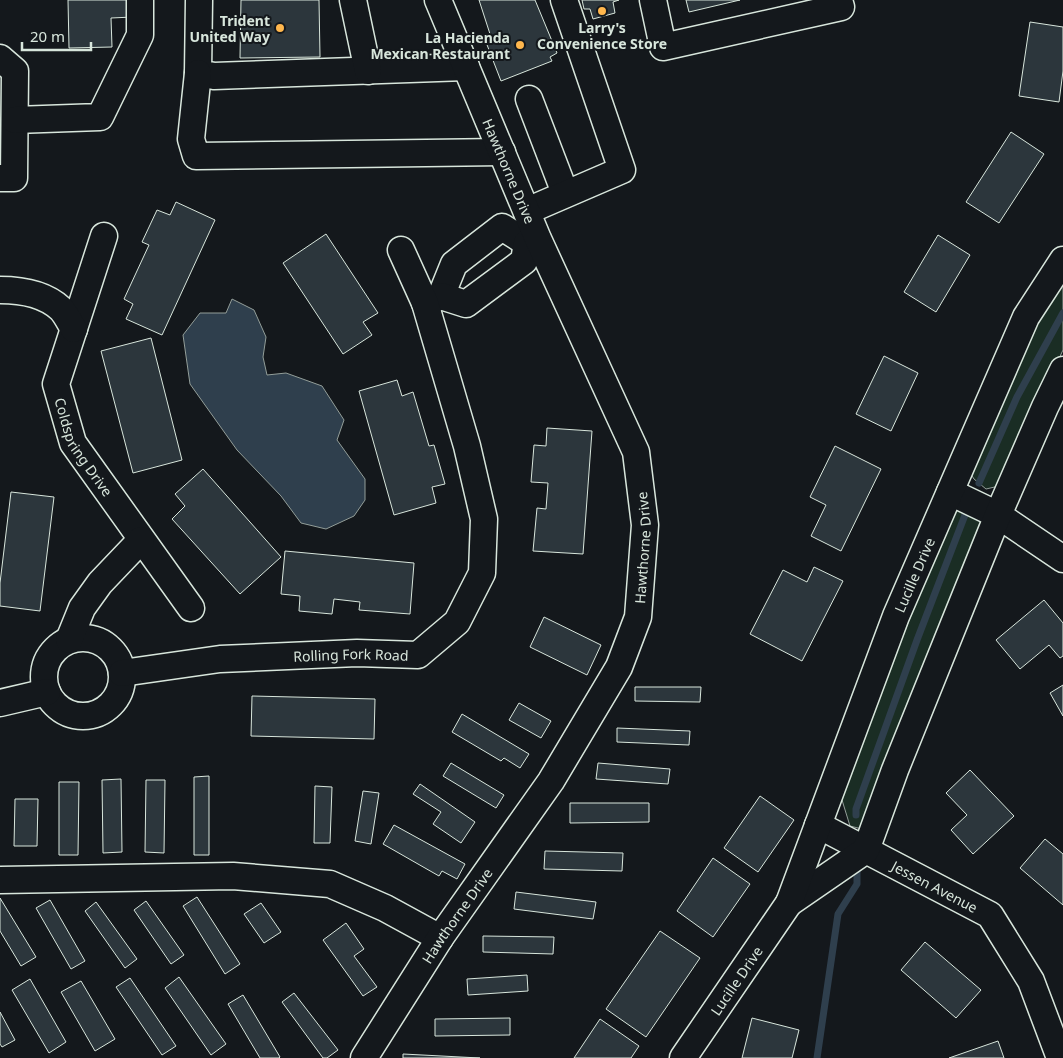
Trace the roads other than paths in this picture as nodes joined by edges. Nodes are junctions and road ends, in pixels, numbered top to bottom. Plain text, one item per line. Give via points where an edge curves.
1 (140, 0) edge
2 (198, 0) edge
3 (354, 0) edge
4 (438, 0) edge
5 (564, 0) edge
6 (653, 0) edge
7 (839, 0) edge
8 (0, 58) edge
9 (466, 67) junction
10 (368, 71) junction
11 (198, 73) junction
12 (529, 98) dead end
13 (15, 120) junction
14 (502, 152) junction
15 (0, 178) edge
16 (565, 193) junction
17 (527, 211) junction
18 (104, 236) dead end
19 (532, 241) junction
20 (401, 250) dead end
21 (1063, 260) edge
22 (0, 290) edge
23 (433, 299) junction
24 (74, 329) junction
25 (1063, 370) edge
26 (950, 492) junction
27 (998, 515) junction
28 (141, 540) junction
29 (1063, 559) edge
30 (191, 608) dead end
31 (69, 640) junction
32 (122, 672) junction
33 (47, 692) junction
34 (0, 703) edge
35 (818, 825) junction
36 (866, 850) junction
37 (0, 880) edge
38 (789, 903) junction
39 (440, 938) junction
40 (364, 1058) edge
41 (683, 1058) edge
42 (1060, 1058) edge

1 - 13 street via 140,35 100,117
2 - 11 street
3 - 10 street
4 - 9 street, Hawthorne Drive
5 - 16 street via 622,170
6 - 7 street via 663,47 841,7
8 - 13 street via 15,71
9 - 10 street
9 - 14 street, Hawthorne Drive
10 - 11 street via 214,76
11 - 14 street via 190,139 196,156
12 - 16 street
13 - 15 street via 14,178
14 - 17 street, Hawthorne Drive
16 - 17 street
17 - 19 street, Hawthorne Drive
18 - 24 street, Coldspring Drive
19 - 23 street via 524,261 466,304
19 - 23 street via 502,227 454,264
19 - 39 street, Hawthorne Drive via 636,452 645,525 638,617 619,667 551,780
20 - 23 street, Rolling Fork Road
21 - 26 street, Lucille Drive via 1026,317
22 - 24 street via 18,290 44,299 61,309
23 - 32 street, Rolling Fork Road via 484,519 482,572 458,622 418,654 357,653 220,659
24 - 28 street, Coldspring Drive via 56,384 73,443
25 - 27 street
26 - 27 street
26 - 35 street, Lucille Drive via 896,616
27 - 29 street
27 - 36 street
28 - 30 street, Coldspring Drive
28 - 31 street via 100,583 82,608
31 - 32 street via 93,638 104,643 120,662
31 - 33 street via 50,656 45,667
32 - 33 street via 121,689 114,701 92,715 78,716 65,712 54,704
33 - 34 street
35 - 36 street, Jessen Avenue
35 - 38 street, Lucille Drive
36 - 38 street, Lucille Drive
36 - 42 street, Jessen Avenue via 990,915 1031,981
37 - 39 street via 233,876 330,884 385,908
38 - 41 street, Lucille Drive
39 - 40 street, Hawthorne Drive

